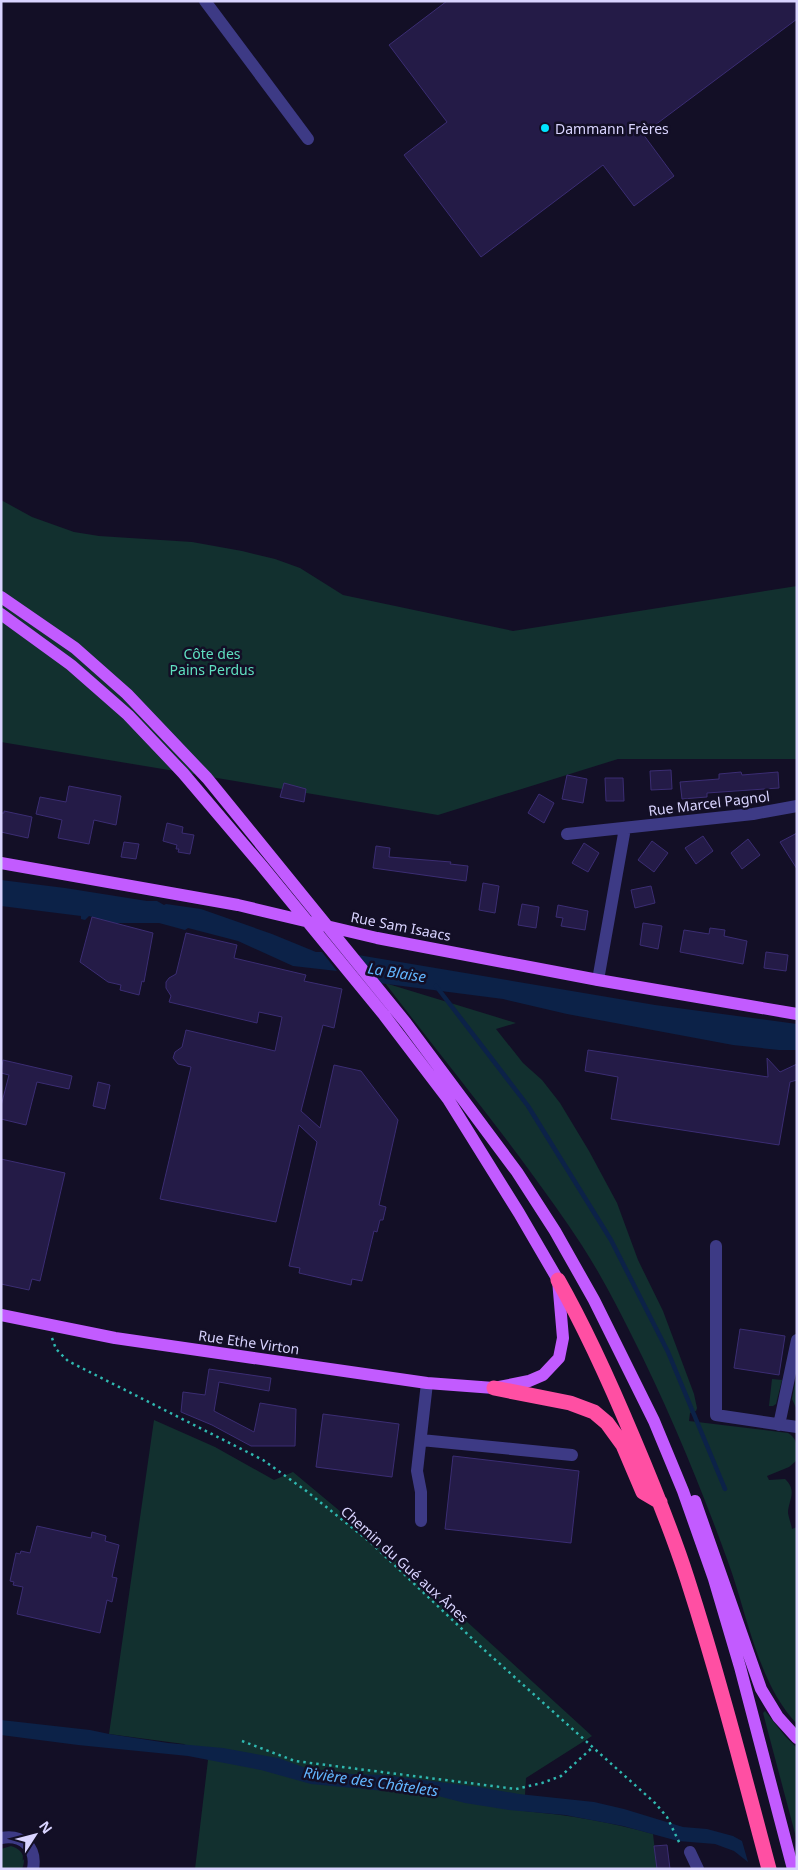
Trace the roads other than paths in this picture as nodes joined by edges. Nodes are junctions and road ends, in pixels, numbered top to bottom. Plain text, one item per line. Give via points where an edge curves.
1 (205, 1) edge
2 (308, 139) dead end
3 (1, 597) edge
4 (1, 614) edge
5 (797, 806) edge
6 (625, 828) junction
7 (567, 834) dead end
8 (1, 863) edge
9 (598, 980) junction
10 (797, 1014) edge
11 (716, 1246) dead end
12 (558, 1280) junction
13 (1, 1315) edge
14 (797, 1340) edge
15 (427, 1383) junction
16 (494, 1388) junction
17 (779, 1425) junction
18 (797, 1427) edge
19 (421, 1440) junction
20 (572, 1456) dead end
21 (683, 1491) junction
22 (660, 1502) junction
23 (421, 1521) dead end
24 (797, 1738) edge
25 (1, 1838) edge
26 (690, 1852) road end
27 (33, 1869) edge
28 (698, 1869) edge
29 (769, 1869) edge
30 (793, 1869) edge

1 - 2 street
3 - 21 main road via 75,648 127,694 207,778 406,1023 517,1172 555,1231 594,1300 654,1421
4 - 12 main road via 71,665 128,715 183,773 262,866 448,1100
5 - 6 street, Rue Marcel Pagnol
6 - 7 street, Rue Marcel Pagnol
6 - 9 street
8 - 9 main road, Rue Sam Isaacs via 238,905 377,938
9 - 10 main road, Rue Sam Isaacs
11 - 17 street via 716,1415
12 - 16 main road, Rue Ethe Virton via 563,1338 558,1358 536,1379
12 - 22 highway via 579,1316 618,1400
13 - 15 main road, Rue Ethe Virton via 115,1338
14 - 17 street
15 - 16 main road, Rue Ethe Virton
15 - 19 street
16 - 22 highway via 570,1403 594,1412 607,1423 623,1445 643,1492
17 - 18 street
19 - 20 street
19 - 23 street via 417,1471
21 - 24 main road via 696,1501 761,1689 778,1718
21 - 30 main road via 740,1667
22 - 29 highway via 687,1577
25 - 27 street via 17,1837 24,1841 33,1854
26 - 28 street

